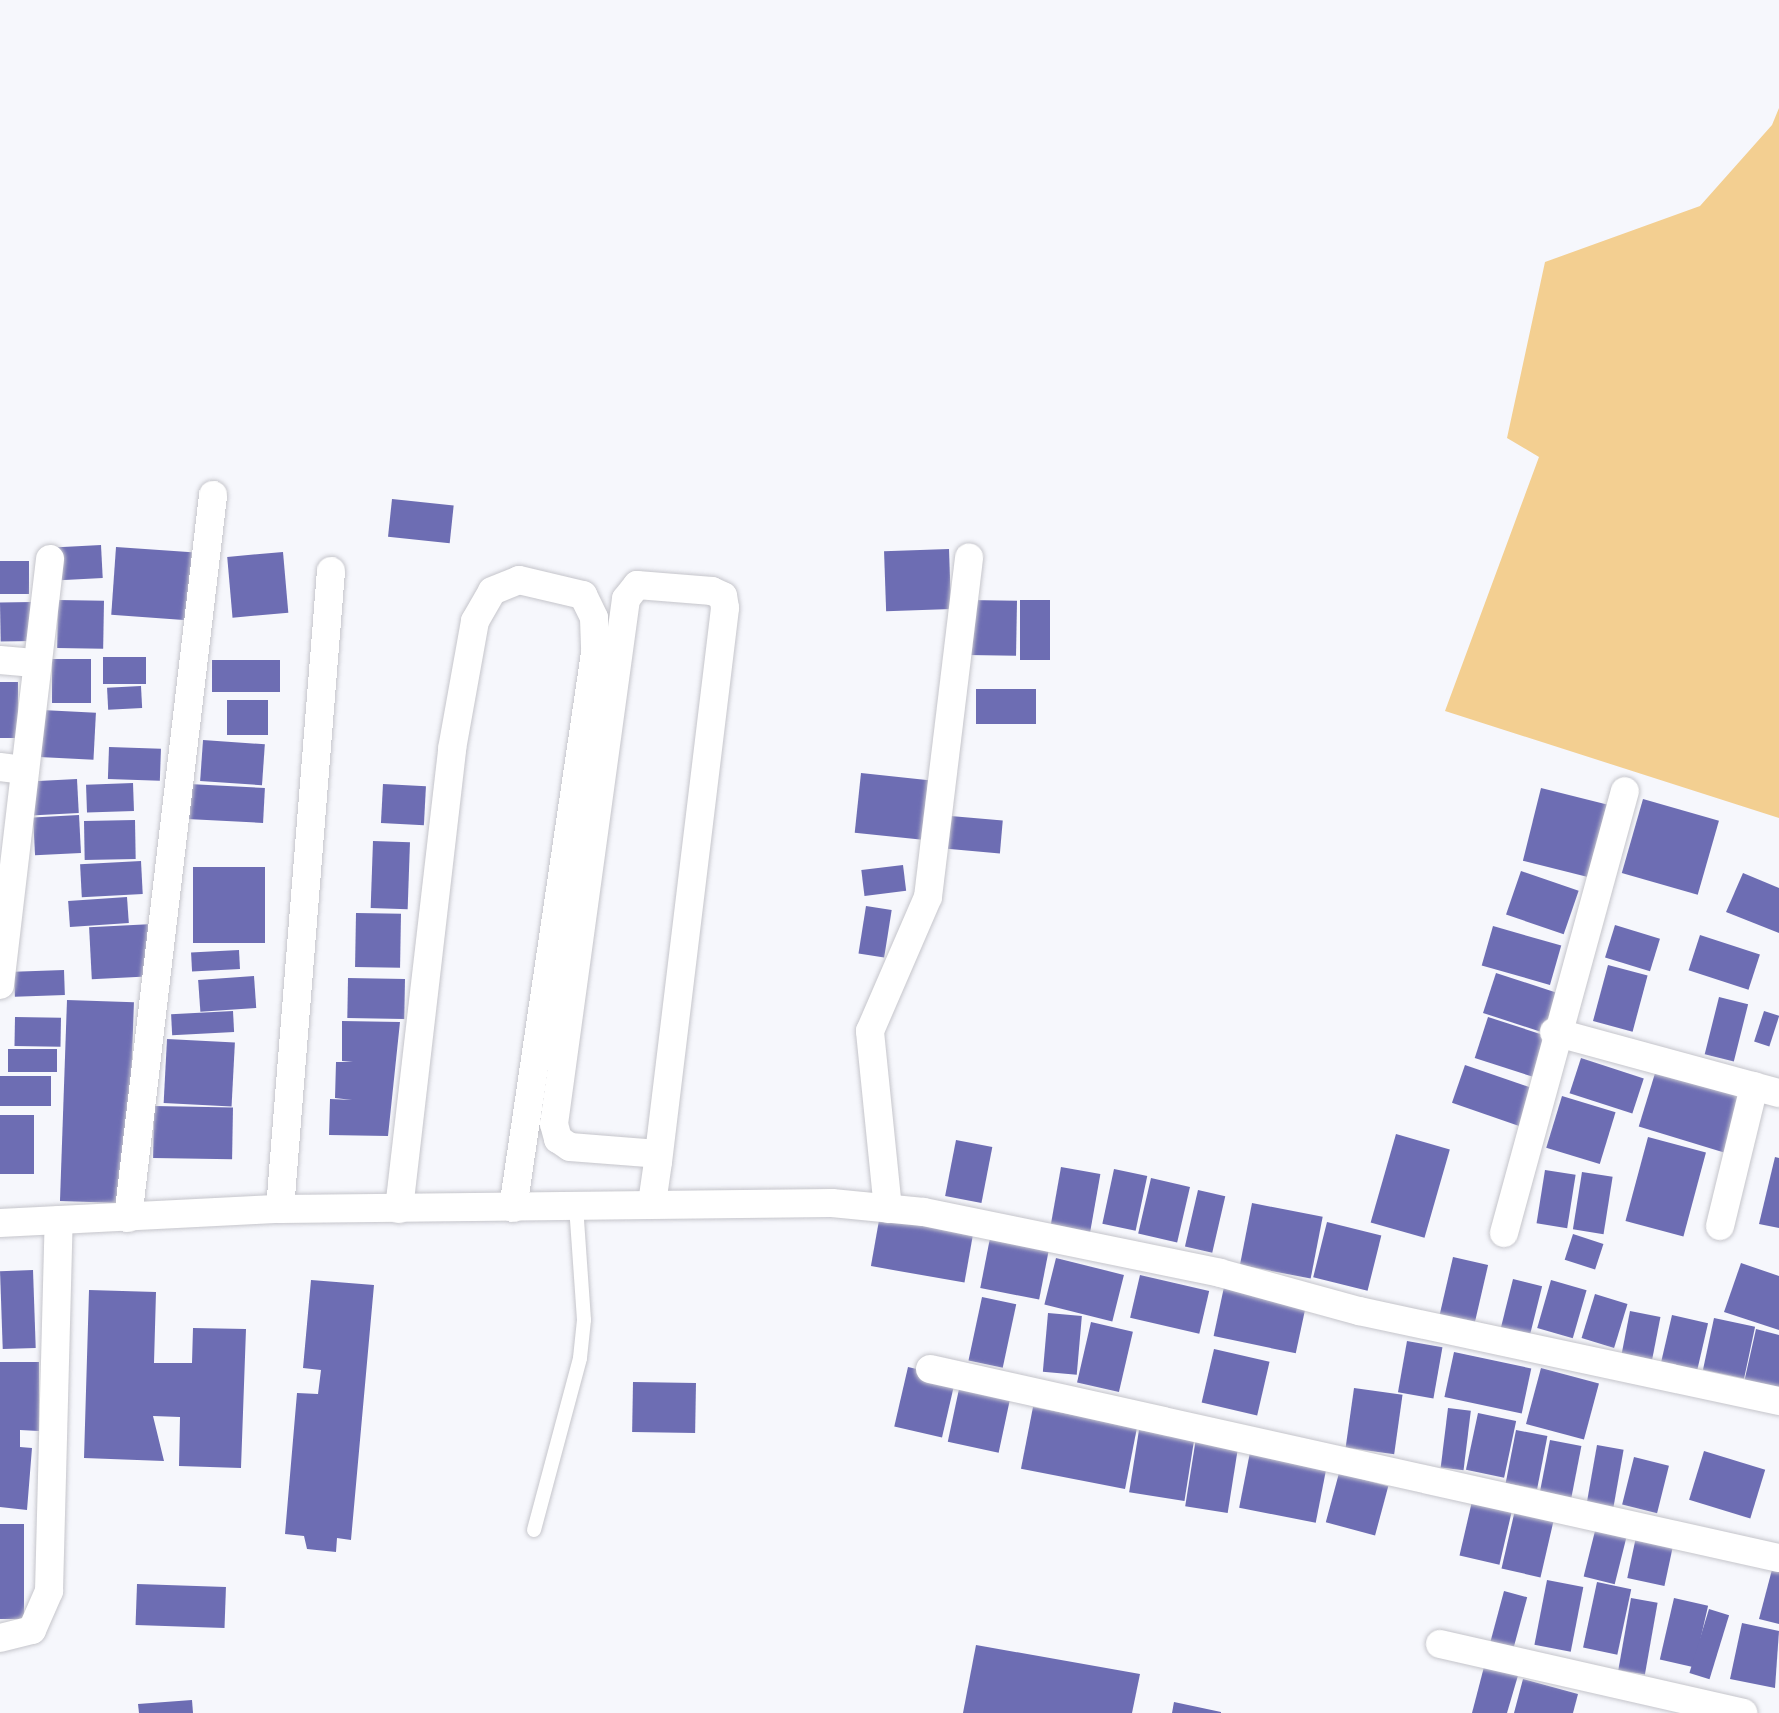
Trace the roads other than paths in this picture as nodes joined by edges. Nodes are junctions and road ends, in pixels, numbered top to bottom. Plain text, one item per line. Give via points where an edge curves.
1 (213, 495) dead end
2 (968, 557) dead end
3 (50, 559) dead end
4 (331, 571) dead end
5 (0, 660) edge
6 (37, 663) junction
7 (13, 769) edge
8 (1625, 791) dead end
9 (0, 985) edge
10 (1555, 1032) junction
11 (1766, 1090) edge
12 (658, 1154) junction
13 (652, 1203) junction
14 (576, 1206) junction
15 (513, 1208) junction
16 (280, 1209) junction
17 (399, 1209) junction
18 (888, 1209) junction
19 (128, 1218) junction
20 (59, 1220) junction
21 (0, 1223) edge
22 (1720, 1226) dead end
23 (1504, 1233) dead end
24 (930, 1368) dead end
25 (1779, 1401) edge
26 (534, 1530) dead end
27 (1779, 1558) edge
28 (0, 1638) edge
29 (1440, 1644) dead end
30 (1633, 1700) edge
31 (1743, 1713) edge

1 - 19 street
2 - 18 street via 928,897 870,1031
3 - 6 street
4 - 16 street
5 - 6 street
6 - 7 street
7 - 9 street
8 - 10 street
10 - 11 street
10 - 23 street
11 - 22 street
12 - 12 street via 725,608 723,596 712,591 637,585 626,599 554,1124 558,1139 570,1147
12 - 13 street
13 - 14 street
13 - 18 street
14 - 15 street
14 - 26 lane via 584,1320 580,1358 563,1439
15 - 17 street
15 - 17 street via 595,653 594,618 583,595 519,580 492,591 475,621 452,749
16 - 17 street
16 - 19 street
18 - 25 street via 1220,1273 1359,1311
19 - 20 street
20 - 21 street
20 - 28 street via 49,1591 32,1630
24 - 27 street
29 - 30 street
30 - 31 street

